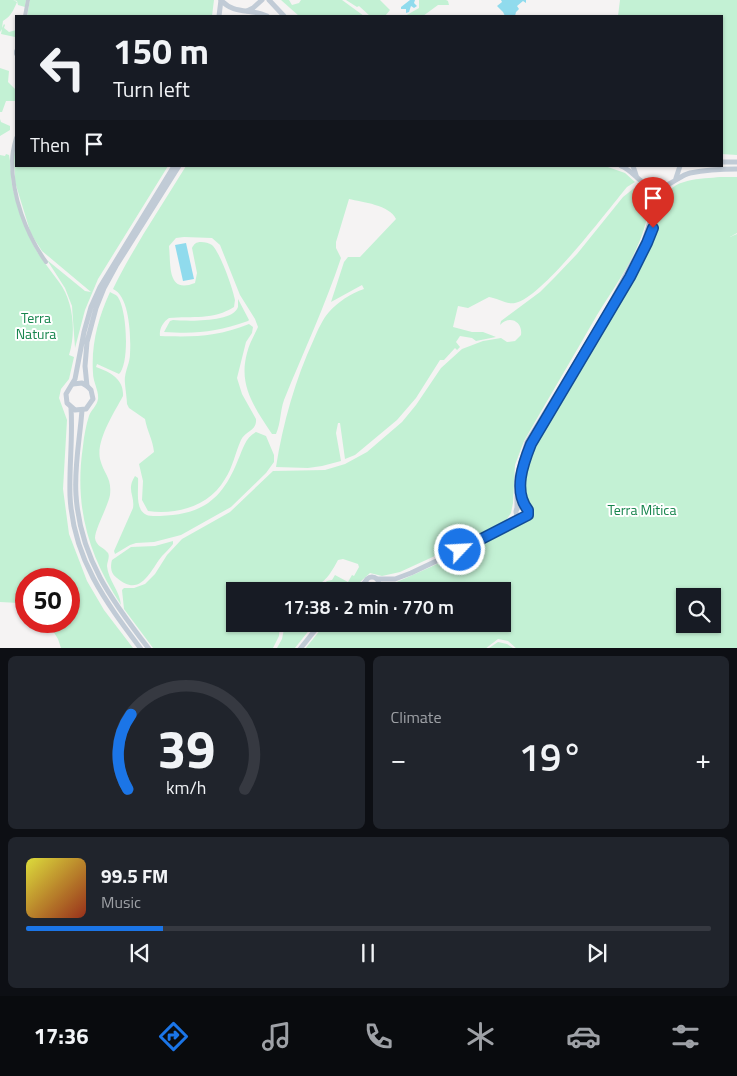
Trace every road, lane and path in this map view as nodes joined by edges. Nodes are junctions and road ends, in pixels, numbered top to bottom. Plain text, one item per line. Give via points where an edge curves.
1 (28, 0) edge
2 (221, 0) edge
3 (262, 0) edge
4 (269, 0) edge
5 (240, 11) junction
6 (247, 11) junction
7 (25, 15) edge
8 (219, 15) edge
9 (235, 15) edge
10 (263, 15) edge
11 (283, 15) edge
12 (15, 144) edge
13 (723, 162) edge
14 (737, 162) edge
15 (173, 167) edge
16 (178, 167) edge
17 (624, 167) edge
18 (633, 167) edge
19 (680, 167) edge
20 (737, 169) edge
21 (638, 178) junction
22 (672, 182) junction
23 (647, 185) junction
24 (666, 186) junction
25 (46, 262) dead end
26 (73, 384) junction
27 (87, 386) junction
28 (71, 408) junction
29 (82, 410) junction
30 (525, 507) junction
31 (516, 511) junction
32 (521, 519) junction
33 (506, 526) junction
34 (377, 579) junction
35 (395, 579) junction
36 (366, 581) edge
37 (378, 582) edge
38 (389, 582) edge
39 (313, 632) edge
40 (141, 648) edge
41 (149, 648) edge
42 (300, 648) edge

1 - 7 street
2 - 5 main road
2 - 8 main road
3 - 6 main road
4 - 11 main road
5 - 6 main road
5 - 9 main road
6 - 10 main road
12 - 25 street via 12,160 16,194 31,237
13 - 14 main road
15 - 26 main road via 100,287 84,332
16 - 27 main road via 100,297 87,342
17 - 21 main road
18 - 21 main road
19 - 22 main road
20 - 22 main road via 692,173
21 - 23 main road
22 - 24 main road
23 - 24 main road
23 - 31 main road via 652,197 652,215 644,241 602,319 527,442 517,476
24 - 30 main road via 653,228 630,277 531,444 521,474 521,498
26 - 27 main road
26 - 28 main road via 66,394
27 - 29 main road via 92,399
28 - 29 main road
28 - 40 main road via 70,497 78,541 103,597
29 - 41 main road via 76,496 85,540 108,593
30 - 31 main road via 520,506
30 - 32 main road via 528,513
31 - 32 main road
31 - 33 main road
32 - 33 main road
33 - 35 main road
34 - 35 main road
34 - 36 main road via 372,577
34 - 37 main road
35 - 38 main road
39 - 42 main road

